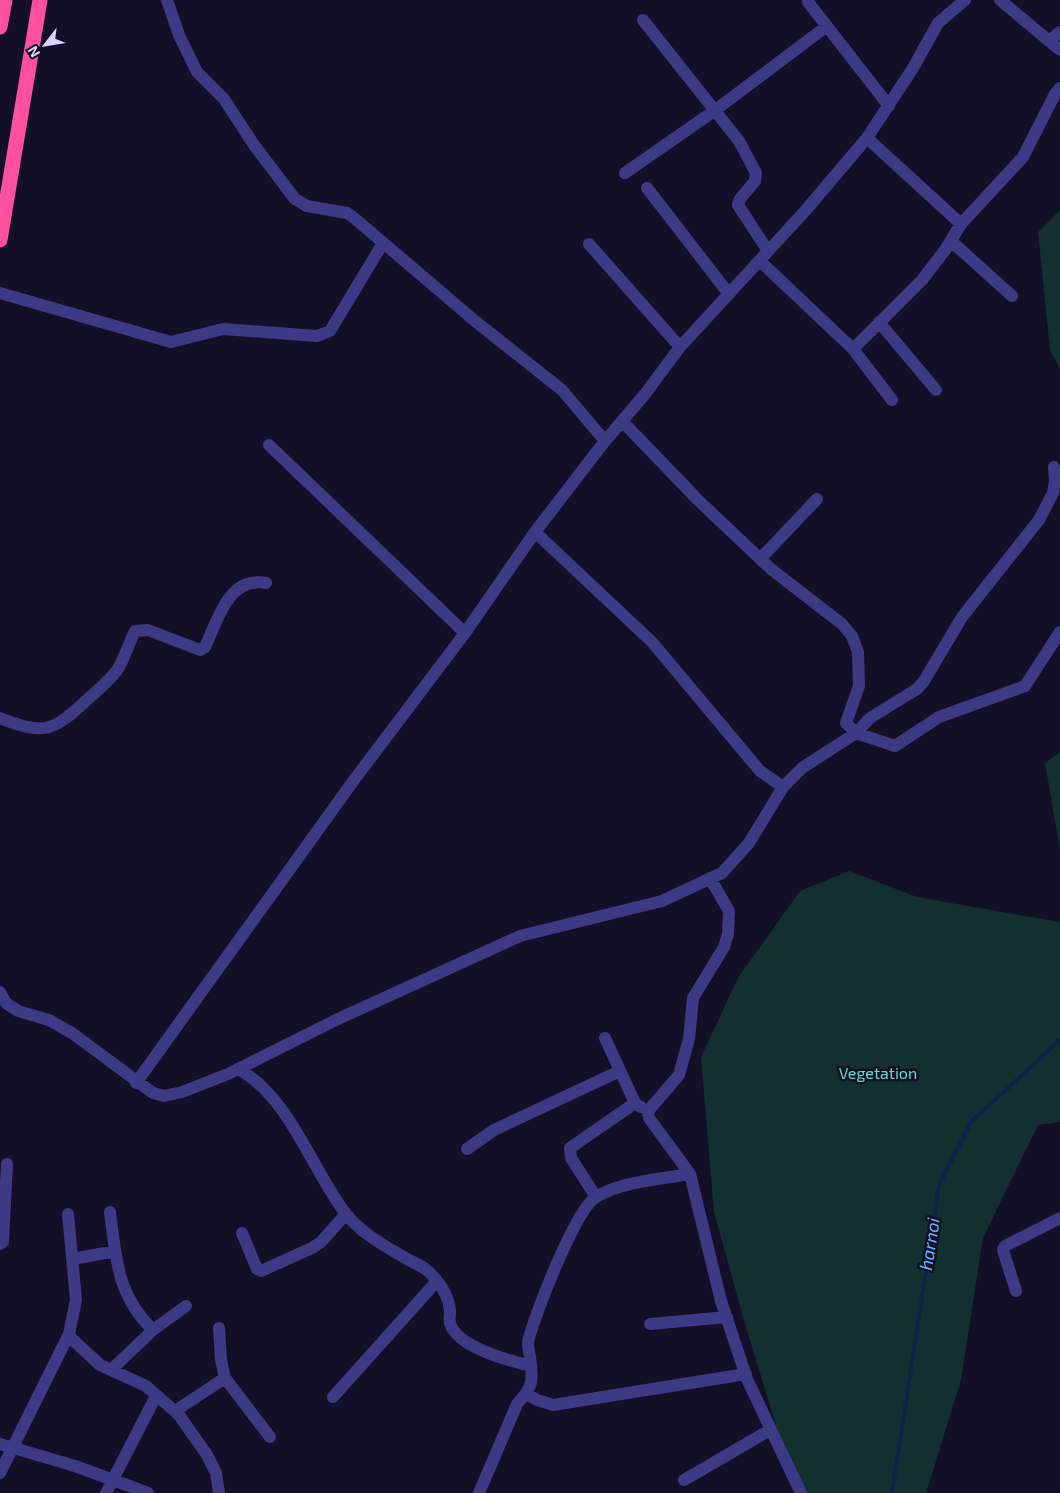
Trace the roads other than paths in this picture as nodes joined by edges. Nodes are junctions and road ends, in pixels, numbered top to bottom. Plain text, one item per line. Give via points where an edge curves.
1 (5, 0) edge
2 (40, 0) edge
3 (166, 0) edge
4 (965, 0) edge
5 (1000, 0) edge
6 (808, 2) dead end
7 (643, 20) dead end
8 (826, 26) junction
9 (0, 27) edge
10 (1060, 32) edge
11 (1049, 41) junction
12 (1060, 50) edge
13 (1060, 88) edge
14 (888, 106) junction
15 (714, 110) junction
16 (867, 138) junction
17 (625, 173) dead end
18 (647, 188) dead end
19 (961, 224) junction
20 (0, 240) edge
21 (951, 241) junction
22 (383, 243) junction
23 (589, 244) dead end
24 (764, 256) junction
25 (0, 293) edge
26 (729, 294) junction
27 (1012, 296) dead end
28 (879, 322) junction
29 (680, 347) junction
30 (853, 349) junction
31 (936, 390) dead end
32 (892, 400) dead end
33 (622, 421) junction
34 (605, 441) junction
35 (269, 445) dead end
36 (1054, 467) dead end
37 (817, 499) dead end
38 (536, 532) junction
39 (760, 559) junction
40 (266, 583) dead end
41 (1060, 632) edge
42 (465, 633) junction
43 (0, 718) edge
44 (856, 733) junction
45 (783, 787) junction
46 (710, 878) junction
47 (0, 992) edge
48 (604, 1038) dead end
49 (238, 1069) junction
50 (620, 1071) junction
51 (136, 1083) junction
52 (635, 1103) junction
53 (648, 1111) junction
54 (467, 1149) dead end
55 (7, 1164) dead end
56 (690, 1174) junction
57 (596, 1197) junction
58 (110, 1212) dead end
59 (68, 1214) dead end
60 (346, 1214) junction
61 (1060, 1218) edge
62 (242, 1233) dead end
63 (0, 1244) edge
64 (115, 1251) junction
65 (73, 1259) junction
66 (437, 1281) junction
67 (1016, 1290) dead end
68 (186, 1306) dead end
69 (727, 1317) junction
70 (650, 1324) dead end
71 (218, 1328) dead end
72 (154, 1330) junction
73 (69, 1334) junction
74 (531, 1366) junction
75 (111, 1370) junction
76 (746, 1374) junction
77 (225, 1378) junction
78 (527, 1394) junction
79 (156, 1396) junction
80 (333, 1397) dead end
81 (175, 1411) junction
82 (770, 1430) junction
83 (270, 1437) dead end
84 (6, 1446) edge
85 (0, 1474) edge
86 (113, 1480) junction
87 (684, 1480) dead end
88 (106, 1493) edge
89 (148, 1493) edge
90 (219, 1493) edge
91 (479, 1493) edge
92 (800, 1493) edge

1 - 9 highway
2 - 20 highway
3 - 22 street via 197,72 224,100 295,199 307,206 347,213
4 - 14 street via 938,23 914,68
5 - 11 street
6 - 8 street
7 - 15 street
8 - 14 street
8 - 15 street
10 - 11 street
11 - 12 street
13 - 19 street via 1023,157
14 - 16 street
15 - 17 street
15 - 24 street via 739,141 756,173 755,181 738,205
16 - 19 street
16 - 24 street
18 - 26 street
19 - 21 street
21 - 27 street
21 - 28 street via 922,280
22 - 25 street via 330,331 317,336 223,329 171,342
22 - 34 street via 562,390
23 - 29 street
24 - 26 street
24 - 30 street
26 - 29 street
28 - 30 street
28 - 31 street
29 - 33 street
30 - 32 street
33 - 34 street
33 - 39 street
34 - 38 street
35 - 42 street
36 - 44 street via 1053,493 1039,520 962,617 924,681 917,689 870,718
37 - 39 street
38 - 42 street
38 - 45 street via 652,642 760,771
39 - 44 street via 842,624 852,636 858,652 859,686 846,723
40 - 43 street via 250,582 229,597 205,647 200,650 148,630 136,631 117,670 61,724 34,728
41 - 44 street via 1025,686 939,717 895,746
42 - 51 street via 354,780
44 - 45 street via 802,768
45 - 46 street via 749,843 722,873
46 - 49 street via 662,901 520,936 338,1019
46 - 53 street via 730,911 728,934 724,947 693,998 689,1040 679,1075
47 - 51 street via 6,1003 18,1011 49,1020 72,1033
48 - 50 street
49 - 51 street via 164,1096
49 - 60 street via 256,1081 282,1111
50 - 52 street
50 - 54 street via 494,1130
52 - 53 street
52 - 57 street via 570,1148 571,1158
53 - 56 street via 649,1118
55 - 63 street via 3,1242
56 - 57 street via 642,1182
56 - 69 street
57 - 74 street via 581,1216 544,1292 528,1344
58 - 64 street
59 - 65 street
60 - 62 street via 312,1248 261,1270 257,1269
60 - 66 street via 378,1242 428,1271
61 - 67 street via 1005,1246 1003,1250
64 - 65 street
64 - 72 street via 126,1295 141,1318
65 - 73 street via 76,1300
66 - 74 street via 449,1300 450,1323 454,1331 468,1343 503,1360
66 - 80 street
68 - 72 street
69 - 70 street
69 - 76 street
71 - 77 street
72 - 75 street
73 - 75 street via 100,1365
73 - 84 street
74 - 78 street via 533,1380
75 - 79 street via 146,1386
76 - 78 street via 553,1405
76 - 82 street
77 - 81 street
77 - 83 street
78 - 91 street via 517,1404
79 - 81 street
79 - 86 street
81 - 90 street via 207,1455 216,1474
82 - 87 street
82 - 92 street
84 - 85 street
84 - 86 street
86 - 88 street
86 - 89 street

